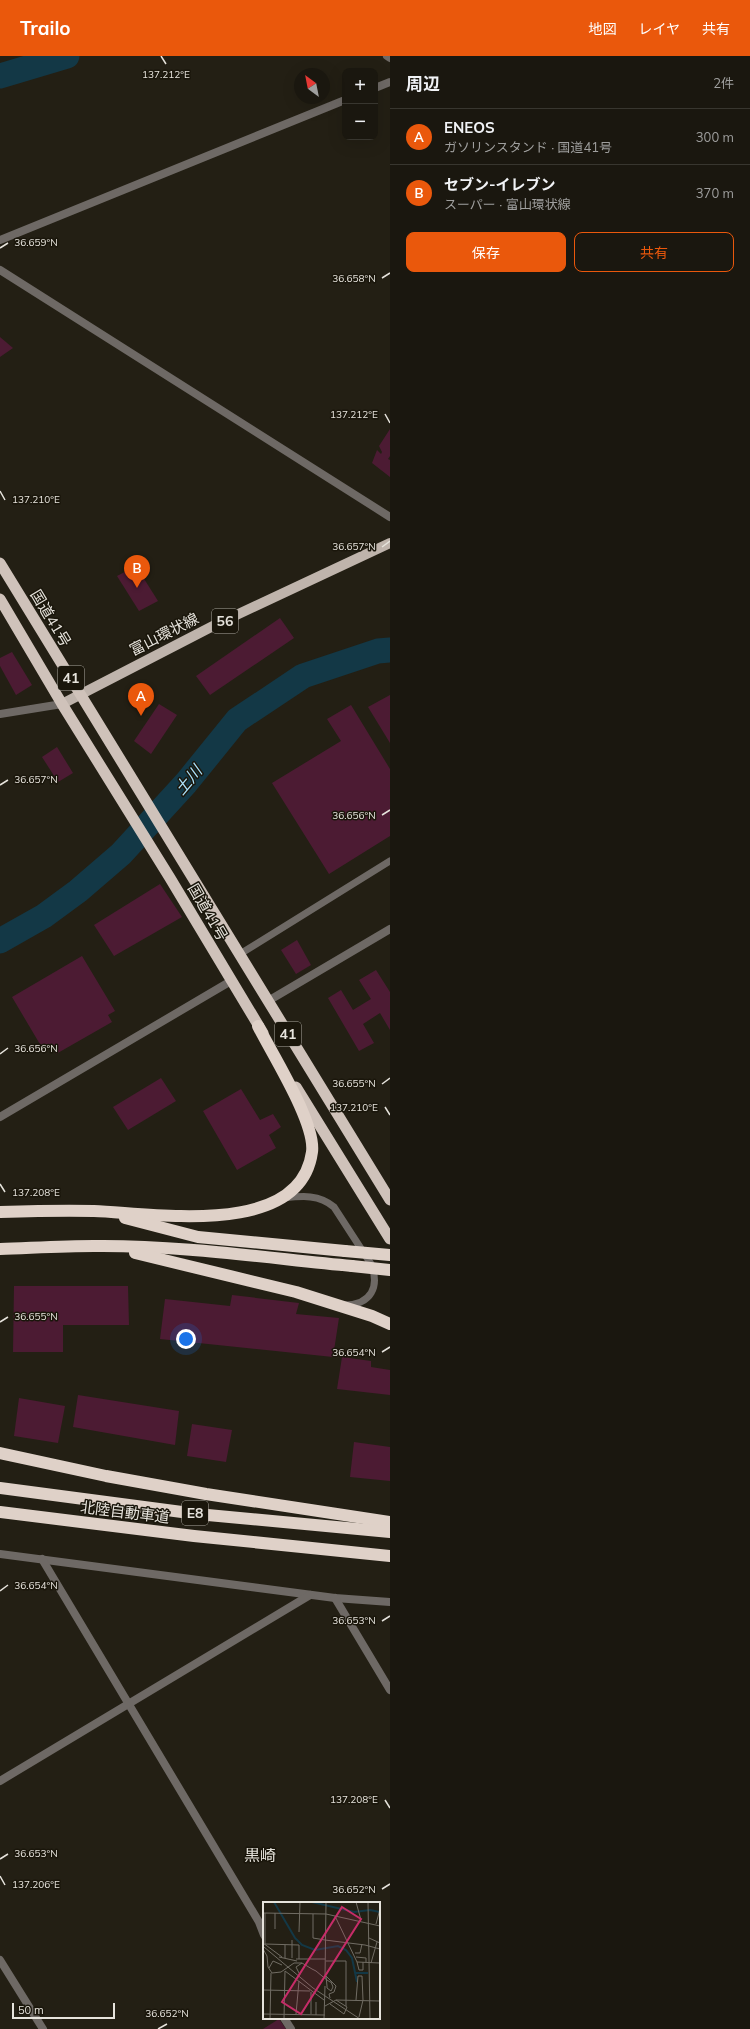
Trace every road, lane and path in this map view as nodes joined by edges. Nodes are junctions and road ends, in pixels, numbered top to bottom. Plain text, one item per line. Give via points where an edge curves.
1 (387, 56) edge
2 (390, 58) edge
3 (390, 82) edge
4 (378, 87) edge
5 (342, 101) edge
6 (0, 240) edge
7 (0, 270) edge
8 (390, 517) edge
9 (390, 543) edge
10 (0, 563) edge
11 (0, 599) edge
12 (80, 693) junction
13 (62, 704) junction
14 (0, 714) edge
15 (390, 861) edge
16 (390, 928) edge
17 (240, 954) junction
18 (231, 980) junction
19 (268, 1001) junction
20 (258, 1026) junction
21 (0, 1117) edge
22 (283, 1198) junction
23 (390, 1200) edge
24 (92, 1211) junction
25 (0, 1212) edge
26 (390, 1239) edge
27 (95, 1246) junction
28 (0, 1249) edge
29 (390, 1255) edge
30 (390, 1270) edge
31 (338, 1304) junction
32 (390, 1324) edge
33 (0, 1453) edge
34 (0, 1488) edge
35 (0, 1512) edge
36 (390, 1522) edge
37 (390, 1532) edge
38 (0, 1554) edge
39 (390, 1556) edge
40 (42, 1559) junction
41 (310, 1595) junction
42 (335, 1598) junction
43 (390, 1602) edge
44 (390, 1690) edge
45 (129, 1704) junction
46 (0, 1782) edge
47 (263, 1932) edge
48 (0, 1960) edge
49 (285, 2019) edge
50 (43, 2029) edge
51 (291, 2029) edge

1 - 2 street
3 - 4 street
5 - 6 street
7 - 8 street
9 - 12 main road, 富山環状線 / 56 via 213,626
10 - 12 highway, 国道41号 / 41
11 - 13 highway, 国道41号 / 41
12 - 13 main road, 富山環状線 / 56
12 - 17 highway, 国道41号 / 41
13 - 14 street
13 - 18 highway, 国道41号 / 41 via 125,803
15 - 17 lane
16 - 19 street
17 - 19 highway, 国道41号 / 41
18 - 20 highway, 国道41号 / 41
18 - 21 street
19 - 23 highway, 国道41号 / 41
20 - 22 highway via 298,1103 310,1135 312,1152 307,1169 298,1184
20 - 26 highway, 国道41号 / 41
22 - 24 highway via 266,1207 243,1213 214,1216
22 - 31 lane via 308,1196 328,1201 371,1264 375,1273 375,1283 369,1296 355,1304
24 - 25 highway
24 - 29 highway, bridge via 198,1237
27 - 28 highway
27 - 30 highway, bridge via 216,1252
27 - 31 highway via 245,1279
31 - 32 highway
33 - 36 highway via 206,1494
34 - 37 highway, 北陸自動車道 / E8 via 198,1514
35 - 39 highway, 北陸自動車道 / E8 via 194,1536
38 - 40 street
40 - 41 street
40 - 45 street
41 - 42 street
41 - 45 street
42 - 43 street
42 - 44 street
45 - 46 street
45 - 47 street
48 - 50 street
49 - 51 street

